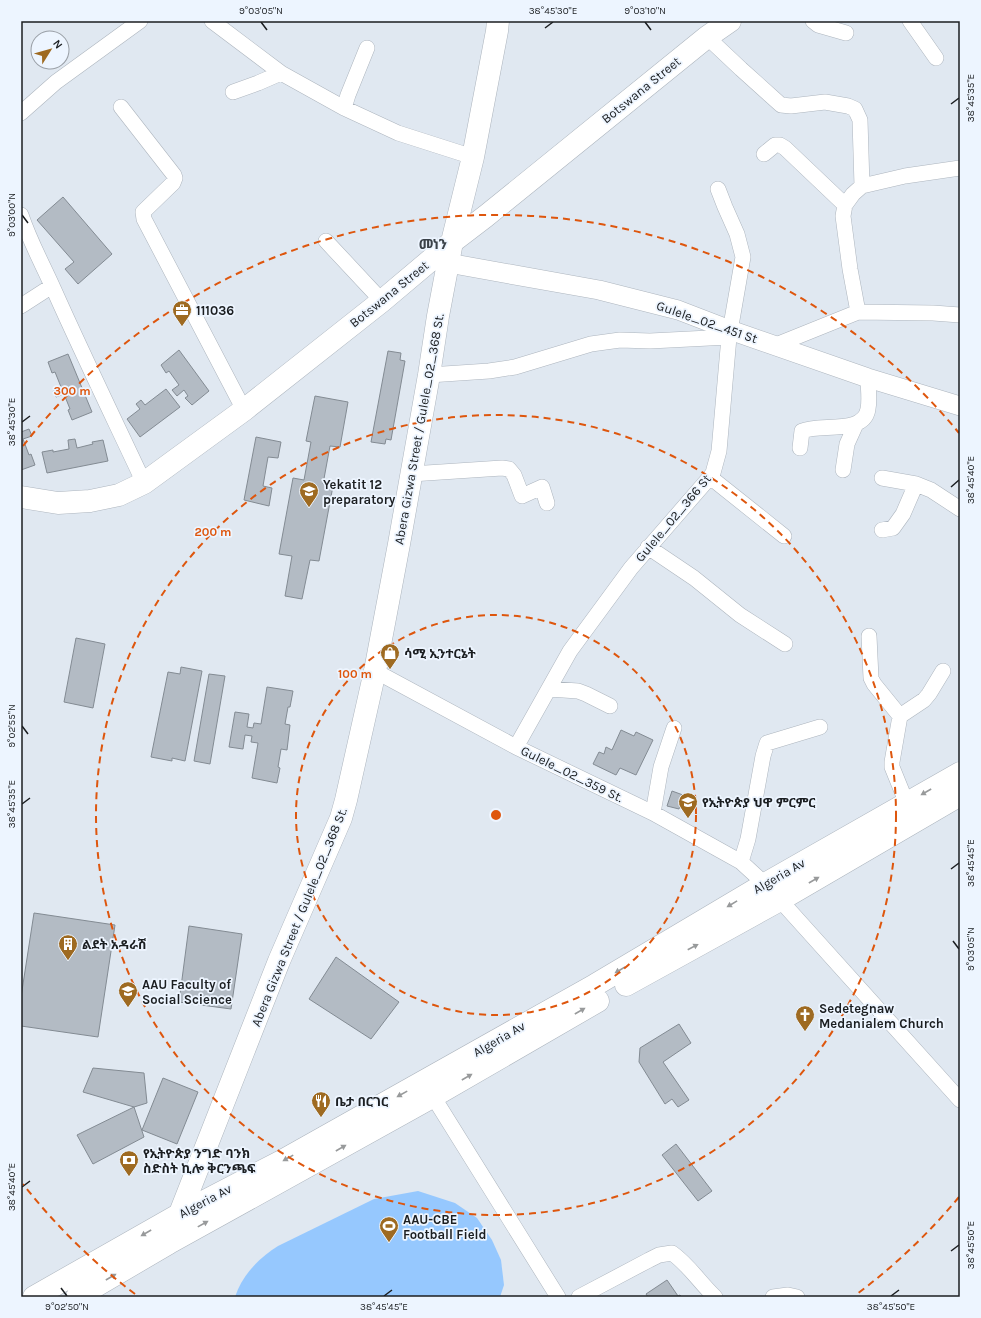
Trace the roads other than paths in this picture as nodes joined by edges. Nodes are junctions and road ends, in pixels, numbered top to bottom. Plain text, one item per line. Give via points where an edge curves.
1 (140, 21) edge
2 (212, 21) edge
3 (498, 21) edge
4 (730, 21) edge
5 (813, 21) edge
6 (910, 21) edge
7 (846, 33) dead end
8 (707, 37) junction
9 (367, 48) dead end
10 (936, 58) dead end
11 (281, 73) junction
12 (233, 92) dead end
13 (121, 107) dead end
14 (344, 108) junction
15 (21, 112) edge
16 (764, 154) dead end
17 (473, 157) junction
18 (960, 168) edge
19 (862, 186) junction
20 (718, 189) dead end
21 (845, 205) junction
22 (21, 215) edge
23 (326, 242) dead end
24 (450, 253) junction
25 (52, 286) junction
26 (382, 301) junction
27 (21, 306) edge
28 (858, 312) junction
29 (960, 315) edge
30 (730, 334) junction
31 (776, 345) junction
32 (429, 375) junction
33 (868, 378) junction
34 (960, 406) edge
35 (244, 410) junction
36 (856, 424) junction
37 (800, 448) dead end
38 (843, 470) dead end
39 (412, 474) junction
40 (710, 477) junction
41 (882, 478) dead end
42 (144, 483) junction
43 (916, 484) junction
44 (21, 497) edge
45 (547, 503) dead end
46 (960, 509) edge
47 (882, 530) dead end
48 (784, 536) dead end
49 (648, 547) junction
50 (869, 636) dead end
51 (785, 644) dead end
52 (943, 670) dead end
53 (375, 671) junction
54 (548, 689) junction
55 (610, 706) dead end
56 (900, 716) junction
57 (820, 727) dead end
58 (674, 728) dead end
59 (516, 747) junction
60 (960, 773) edge
61 (960, 794) edge
62 (907, 804) junction
63 (653, 813) junction
64 (741, 862) junction
65 (765, 884) junction
66 (780, 900) junction
67 (429, 1089) junction
68 (960, 1100) edge
69 (180, 1214) junction
70 (169, 1243) junction
71 (34, 1297) edge
72 (77, 1297) edge
73 (558, 1297) edge
74 (579, 1297) edge
75 (715, 1297) edge
76 (773, 1297) edge
77 (797, 1297) edge

1 - 15 street via 56,82
2 - 11 street
3 - 17 main road, Abera Gizwa Street / Gulele_02_368 St.
4 - 8 main road, Botswana Street
5 - 7 street via 818,25
6 - 10 street
8 - 19 street via 781,105 825,102 855,109 860,120
8 - 24 main road, Botswana Street via 499,206
9 - 14 street
11 - 12 street
11 - 14 street
13 - 35 street via 174,175 173,183 143,212 144,219
14 - 17 street via 398,133
16 - 21 street via 775,145 785,148
17 - 24 main road, Abera Gizwa Street / Gulele_02_368 St.
18 - 19 street via 905,176
19 - 21 street via 852,194
20 - 30 street, Gulele_02_366 St via 737,234 743,257
21 - 28 street via 843,216
22 - 25 street
23 - 26 street
24 - 26 main road, Botswana Street
24 - 30 street, Gulele_02_451 St via 678,310
24 - 32 main road, Abera Gizwa Street / Gulele_02_368 St.
25 - 27 street
25 - 42 street
26 - 35 main road, Botswana Street
28 - 29 street
28 - 31 street
30 - 31 street, Gulele_02_451 St
30 - 32 street via 650,341 620,340 591,344 515,367
30 - 40 street, Gulele_02_366 St via 719,451
31 - 33 street, Gulele_02_451 St
32 - 39 main road, Abera Gizwa Street / Gulele_02_368 St.
33 - 34 street, Gulele_02_451 St
33 - 36 street via 868,410 864,418
35 - 42 main road, Botswana Street
36 - 37 street via 809,428 802,431
36 - 38 street via 847,444
39 - 45 street via 508,469 514,475 522,496 542,486
39 - 53 main road, Abera Gizwa Street / Gulele_02_368 St.
40 - 48 street
40 - 49 street, Gulele_02_366 St
41 - 43 street
42 - 44 main road, Botswana Street via 118,495 90,501 58,503
43 - 46 street via 931,490
43 - 47 street via 903,514 893,528
49 - 51 street via 694,578 740,615
49 - 54 street, Gulele_02_366 St via 570,651
50 - 56 street via 871,678
52 - 56 street via 930,694
53 - 59 street, Gulele_02_359 St.
53 - 69 main road, Abera Gizwa Street / Gulele_02_368 St. via 341,818 279,961
54 - 55 street via 578,691
54 - 59 street, Gulele_02_366 St
56 - 62 street via 892,767
57 - 64 street via 767,743
58 - 63 street via 661,767
59 - 63 street, Gulele_02_359 St.
60 -> 62 main road, Algeria Av
66 -> 61 main road, Algeria Av
62 - 65 main road, Algeria Av
63 - 64 street, Gulele_02_359 St.
64 - 65 street, Gulele_02_359 St.
65 - 66 street, Gulele_02_359 St.
65 -> 67 main road, Algeria Av via 595,985
67 -> 66 main road, Algeria Av
66 - 68 street, Gulele_02_359 St.
67 -> 69 main road, Algeria Av
70 -> 67 main road, Algeria Av
67 - 73 street
69 - 70 main road, Abera Gizwa Street / Gulele_02_368 St.
69 -> 71 main road, Algeria Av
72 -> 70 main road, Algeria Av
74 - 75 street via 648,1260 659,1255 672,1254 681,1259
76 - 77 street

